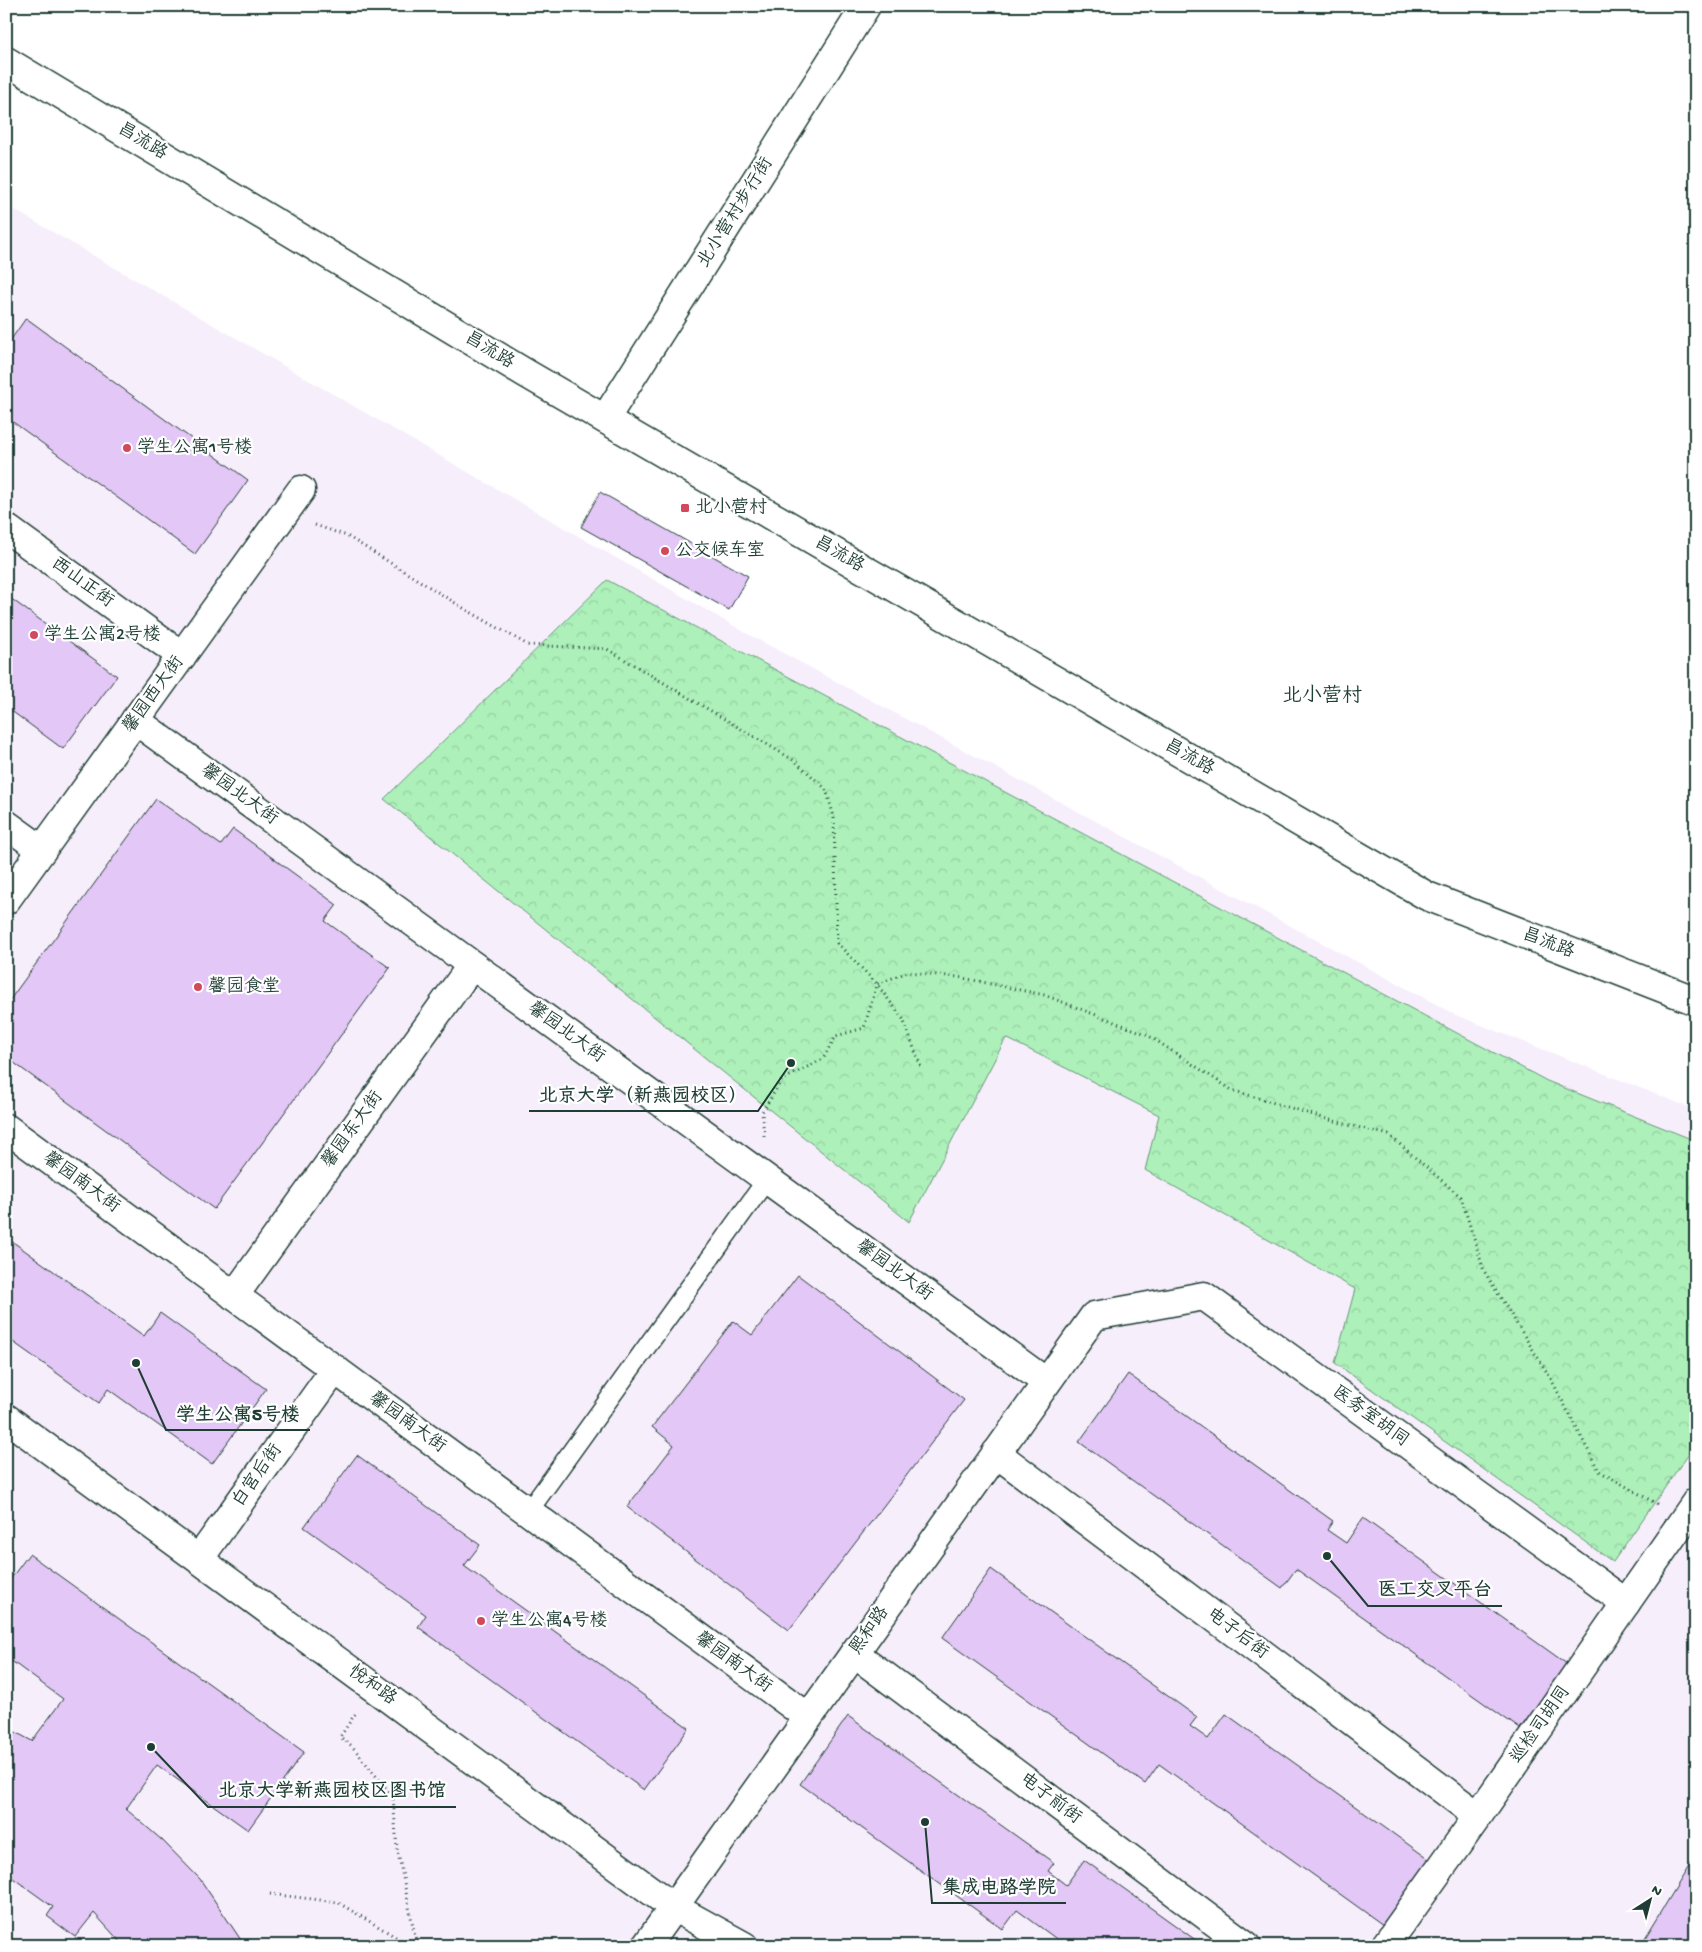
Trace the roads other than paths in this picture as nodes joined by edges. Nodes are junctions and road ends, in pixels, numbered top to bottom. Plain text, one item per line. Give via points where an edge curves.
1 (866, 6) edge
2 (6, 61) edge
3 (605, 419) junction
4 (301, 490) dead end
5 (6, 528) edge
6 (182, 656) junction
7 (135, 720) junction
8 (6, 824) edge
9 (42, 850) junction
10 (6, 900) edge
11 (472, 965) junction
12 (1696, 1001) edge
13 (6, 1128) edge
14 (767, 1179) junction
15 (234, 1296) junction
16 (1094, 1316) joint
17 (335, 1369) junction
18 (1046, 1382) junction
19 (6, 1418) edge
20 (996, 1453) junction
21 (1690, 1511) edge
22 (528, 1512) junction
23 (199, 1559) junction
24 (1626, 1603) junction
25 (854, 1653) junction
26 (808, 1717) junction
27 (1478, 1816) junction
28 (673, 1907) junction
29 (646, 1946) edge
30 (744, 1946) edge
31 (1246, 1946) edge
32 (1385, 1946) edge

1 - 3 street, 北小营村步行街
2 - 3 street, 昌流路
3 - 12 street, 昌流路 via 1427,896
4 - 6 street, 馨园西大街
5 - 6 street, 西山正街
6 - 7 street, 馨园西大街
7 - 9 street, 馨园西大街
7 - 11 street, 馨园北大街
8 - 9 street
9 - 10 street, 馨园西大街
11 - 14 street, 馨园北大街
11 - 15 street, 馨园东大街
13 - 15 street, 馨园南大街
14 - 18 street, 馨园北大街
14 - 22 lane
15 - 17 street, 馨园南大街
16 - 18 street, 熙和路
16 - 24 street, 医务室胡同 via 1204,1296
17 - 22 street, 馨园南大街
17 - 23 street, 白宫后街
18 - 20 street, 熙和路
19 - 23 street, 悦和路
20 - 25 street, 熙和路
20 - 27 street, 电子后街
21 - 24 street, 巡检司胡同
22 - 26 street, 馨园南大街
23 - 28 street, 悦和路
24 - 27 street, 巡检司胡同
25 - 26 street, 熙和路
25 - 31 street, 电子前街
26 - 28 street, 熙和路
27 - 32 street, 巡检司胡同
28 - 29 street, 熙和路
28 - 30 street, 悦和路

